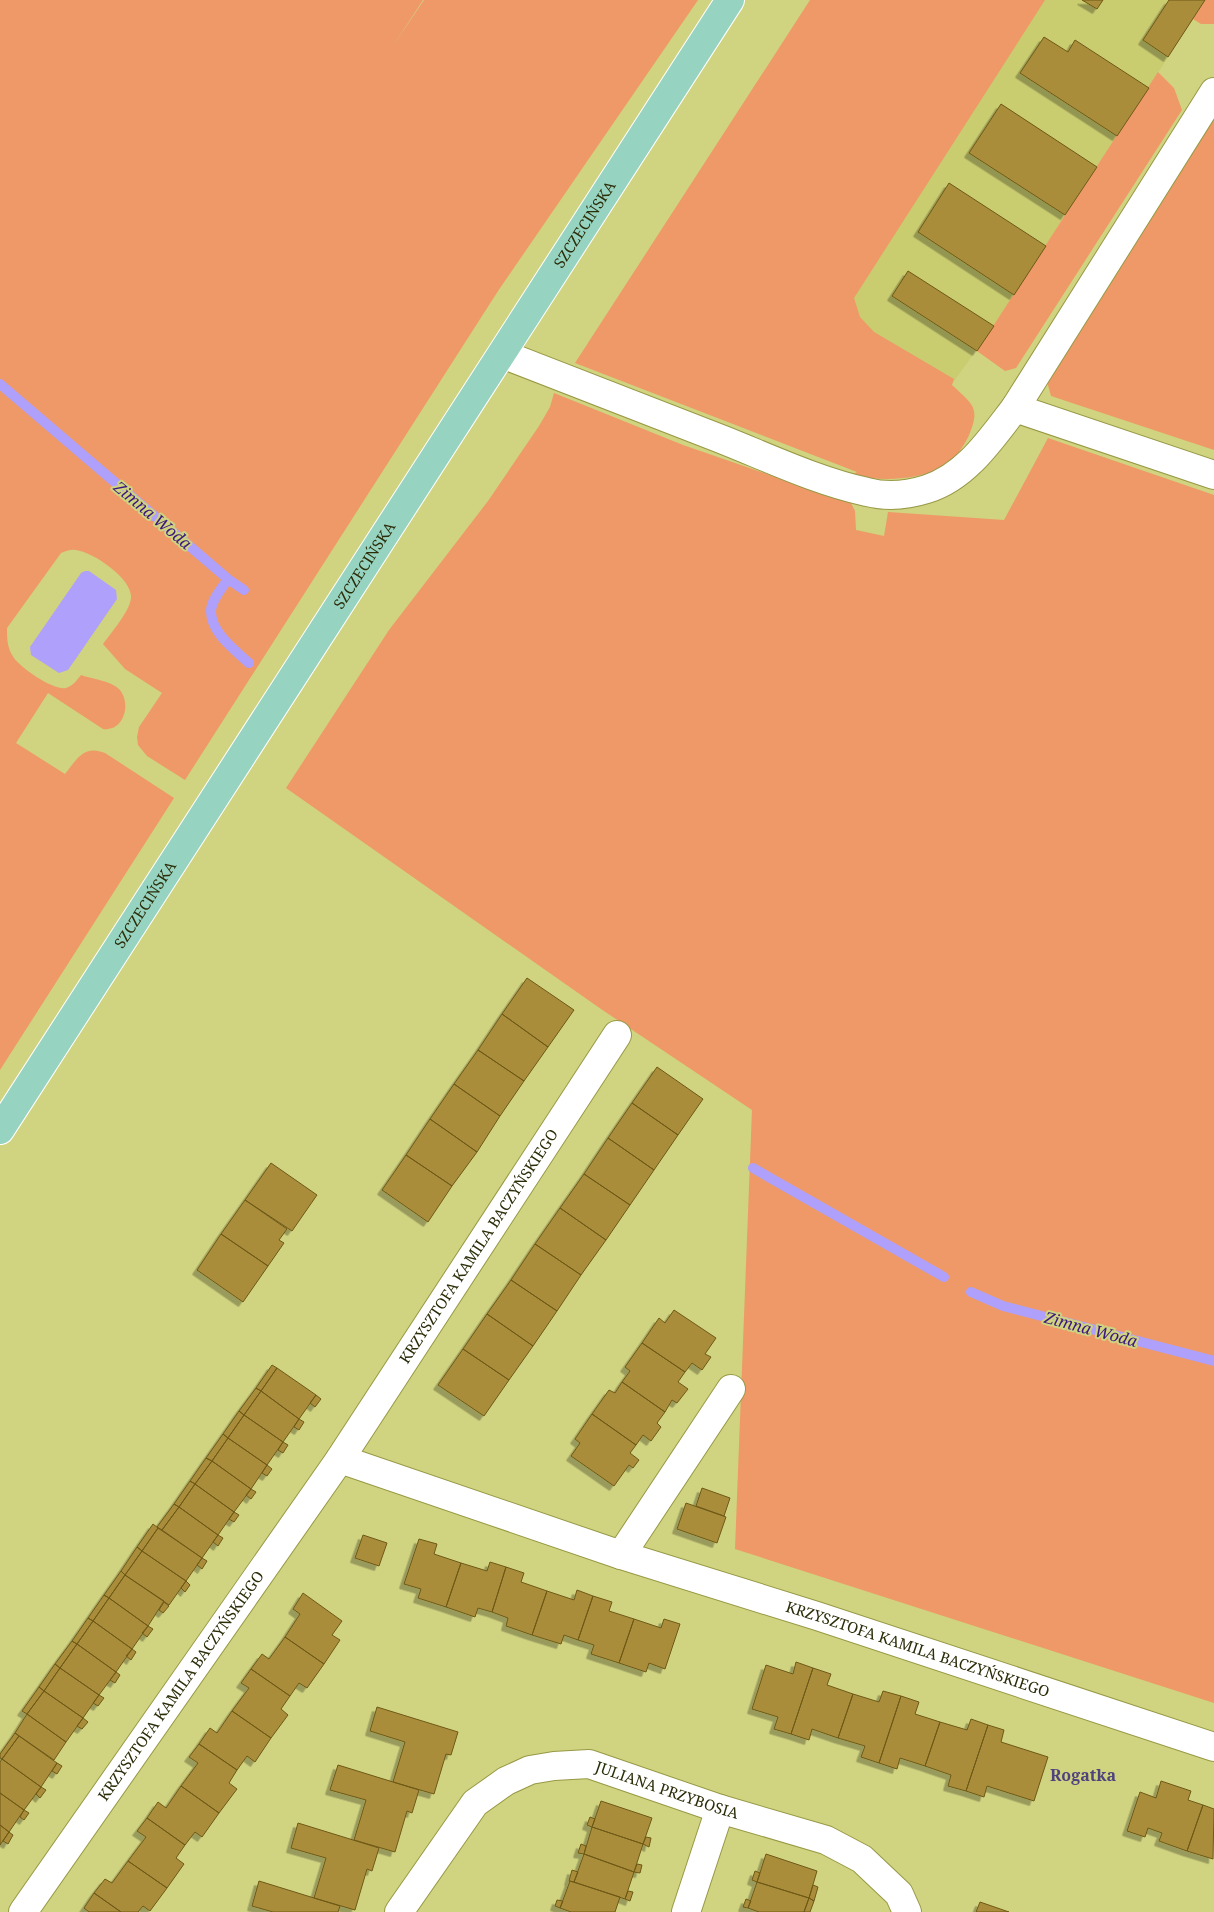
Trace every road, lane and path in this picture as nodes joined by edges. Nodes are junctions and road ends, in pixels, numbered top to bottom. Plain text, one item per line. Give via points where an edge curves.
1 (730, 0) edge
2 (1214, 92) edge
3 (502, 354) junction
4 (1015, 408) junction
5 (1214, 475) edge
6 (618, 1035) dead end
7 (0, 1130) edge
8 (731, 1389) dead end
9 (340, 1459) junction
10 (621, 1555) junction
11 (1214, 1747) edge
12 (720, 1809) junction
13 (23, 1912) edge
14 (399, 1912) edge
15 (686, 1912) edge
16 (908, 1912) edge

1 - 3 main road, SZCZECIŃSKA
2 - 4 street
3 - 4 street via 791,467 868,493 889,495 940,484 972,460
3 - 7 main road, SZCZECIŃSKA
4 - 5 street
6 - 9 street, KRZYSZTOFA KAMILA BACZYŃSKIEGO
8 - 10 street
9 - 10 street, KRZYSZTOFA KAMILA BACZYŃSKIEGO
9 - 13 street, KRZYSZTOFA KAMILA BACZYŃSKIEGO
10 - 11 street, KRZYSZTOFA KAMILA BACZYŃSKIEGO
12 - 14 street, JULIANA PRZYBOSIA via 589,1764 530,1770 506,1781 475,1804
12 - 15 street
12 - 16 street, JULIANA PRZYBOSIA via 826,1840 862,1859 899,1894

